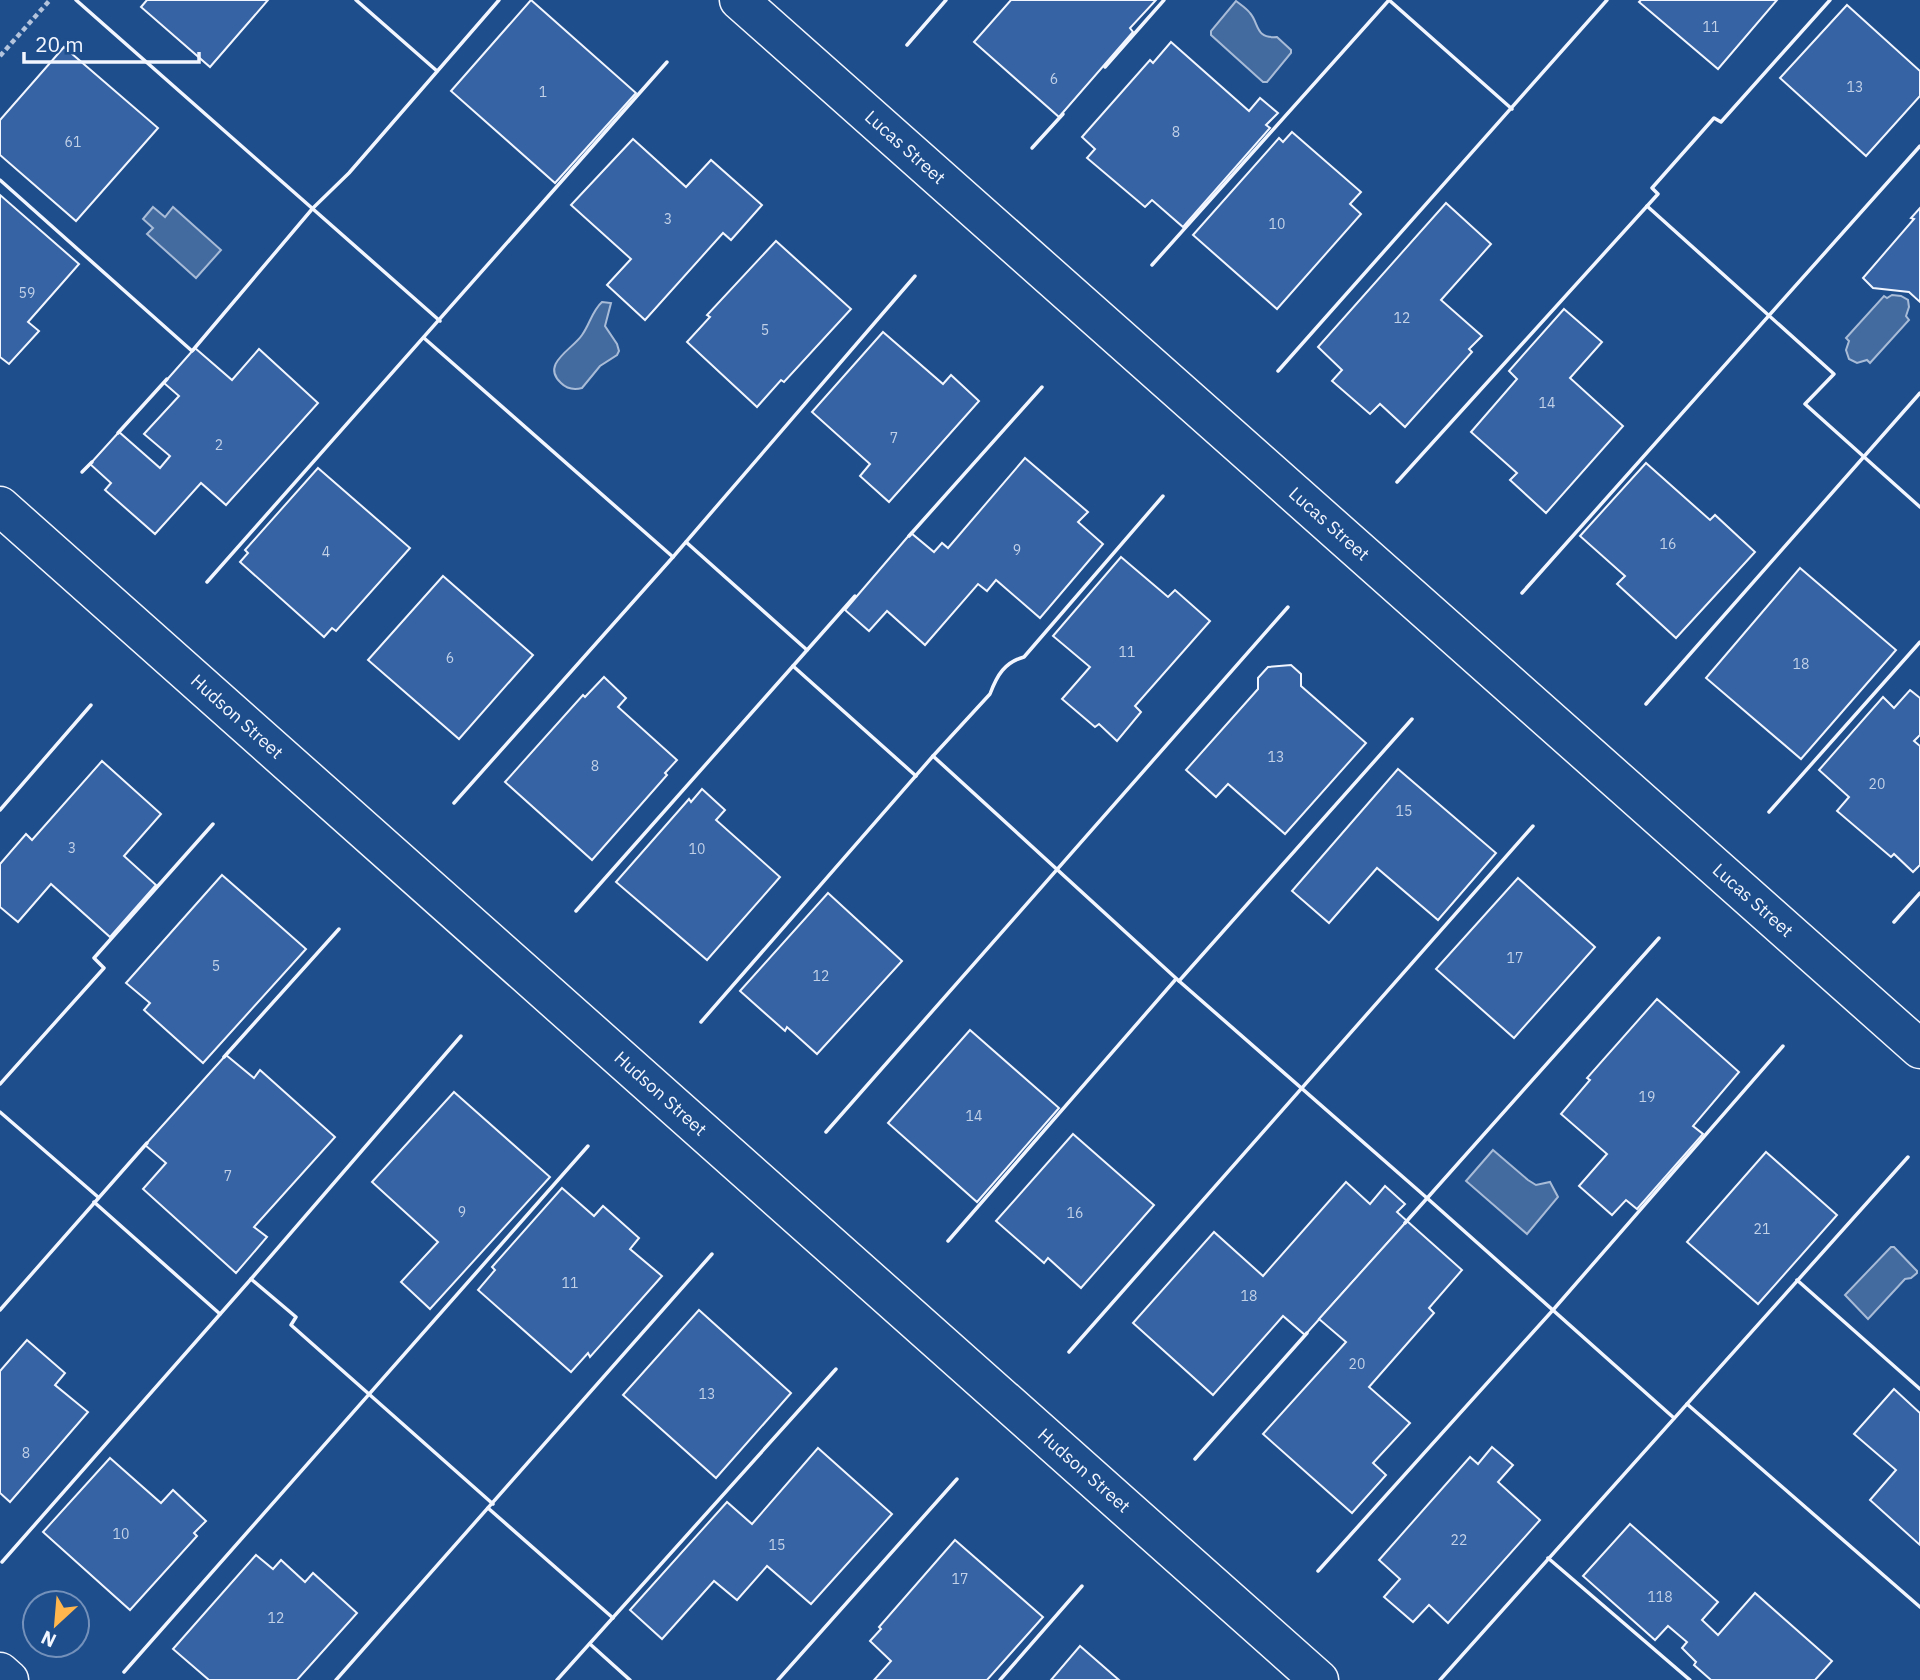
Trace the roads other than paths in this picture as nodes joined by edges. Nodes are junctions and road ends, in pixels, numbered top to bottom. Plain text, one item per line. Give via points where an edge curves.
1 (739, 0) edge
2 (0, 506) edge
3 (1920, 1049) edge
4 (0, 1672) edge
5 (9, 1680) edge
6 (1319, 1680) edge

1 - 3 street, Lucas Street
2 - 6 street, Hudson Street
4 - 5 street

